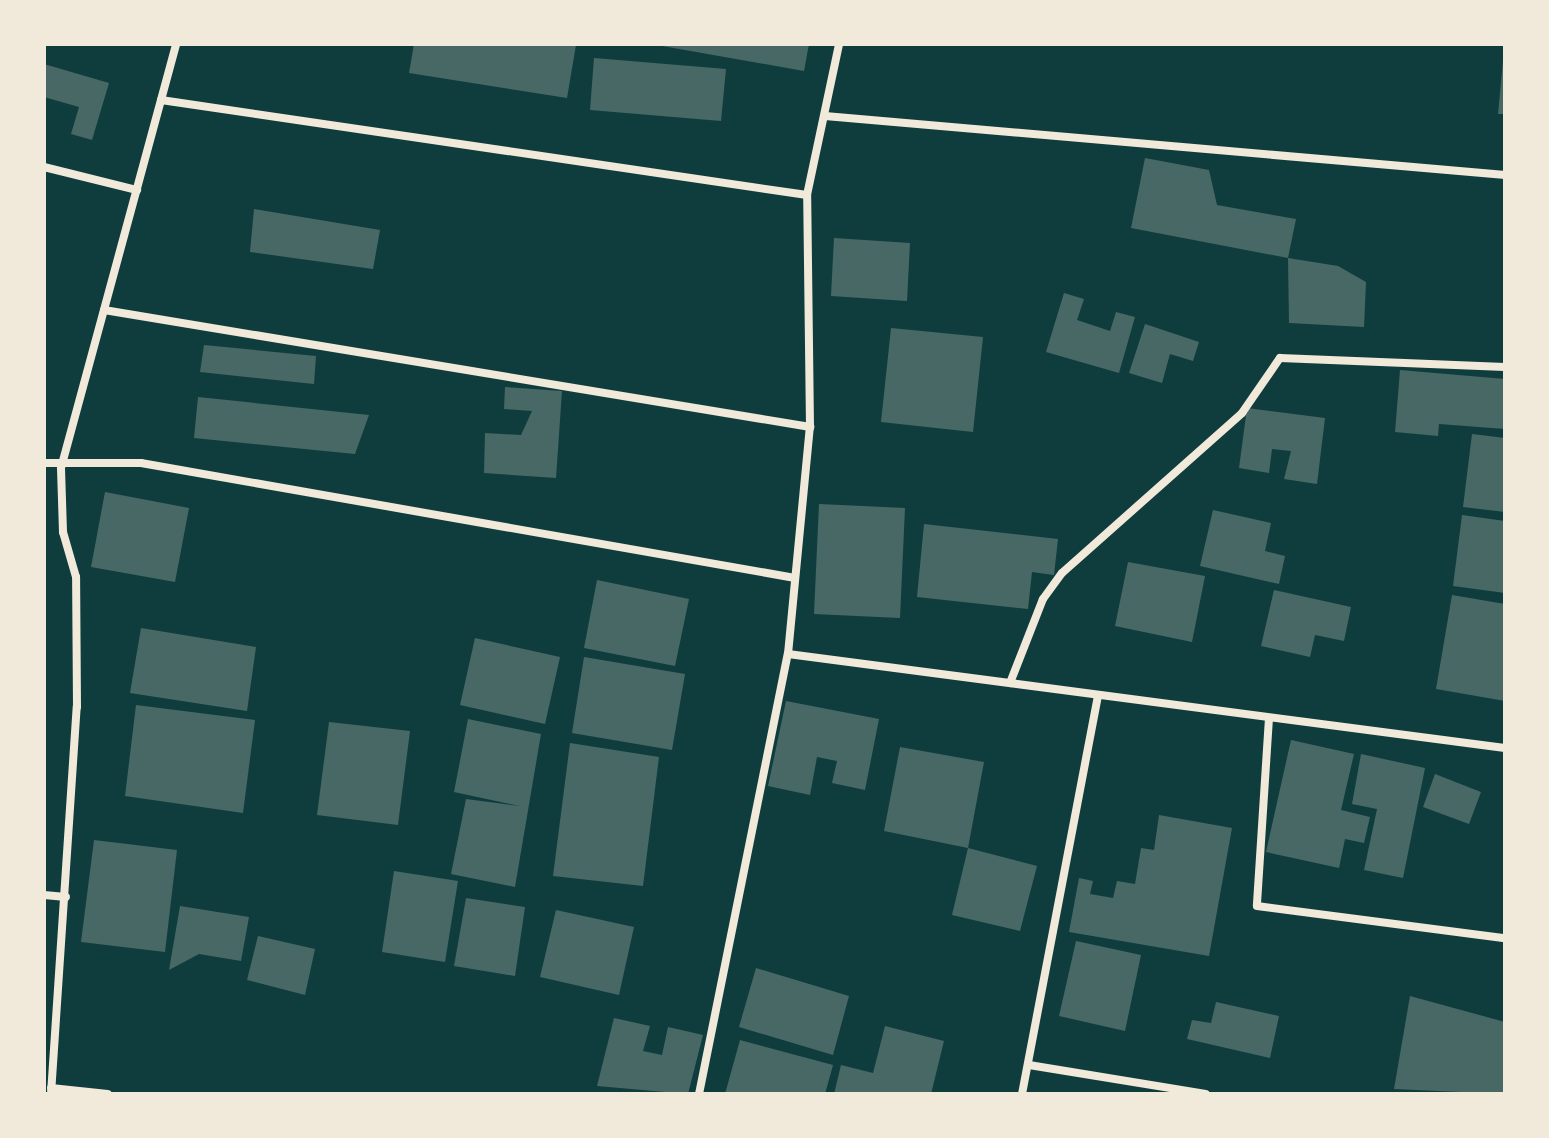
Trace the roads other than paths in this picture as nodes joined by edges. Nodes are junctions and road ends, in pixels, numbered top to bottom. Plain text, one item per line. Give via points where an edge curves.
1 (176, 44) edge
2 (839, 44) edge
3 (161, 100) junction
4 (825, 116) junction
5 (44, 167) edge
6 (1505, 175) edge
7 (137, 190) junction
8 (807, 195) junction
9 (104, 310) junction
10 (1505, 367) edge
11 (810, 427) junction
12 (44, 463) edge
13 (61, 468) junction
14 (795, 578) junction
15 (788, 654) junction
16 (1010, 683) junction
17 (1098, 695) junction
18 (1269, 718) junction
19 (1505, 748) edge
20 (44, 895) edge
21 (66, 897) junction
22 (1505, 938) edge
23 (1029, 1065) junction
24 (51, 1091) edge
25 (108, 1094) edge
26 (699, 1094) edge
27 (1022, 1094) edge
28 (1206, 1094) edge

1 - 3 street
2 - 4 street
3 - 7 street
3 - 8 street
4 - 6 street
4 - 8 street
5 - 7 street
7 - 9 street
8 - 11 street
9 - 11 street
9 - 13 street
10 - 16 street via 1280,358 1242,413 1062,573 1043,599
11 - 14 street
12 - 13 street
13 - 14 street via 141,463
13 - 21 street via 76,606
14 - 15 street
15 - 16 street
15 - 26 street
16 - 17 street
17 - 18 street
17 - 23 street
18 - 19 street
18 - 22 street via 1257,906
20 - 21 street
21 - 24 street
23 - 27 street
23 - 28 street
24 - 25 street

